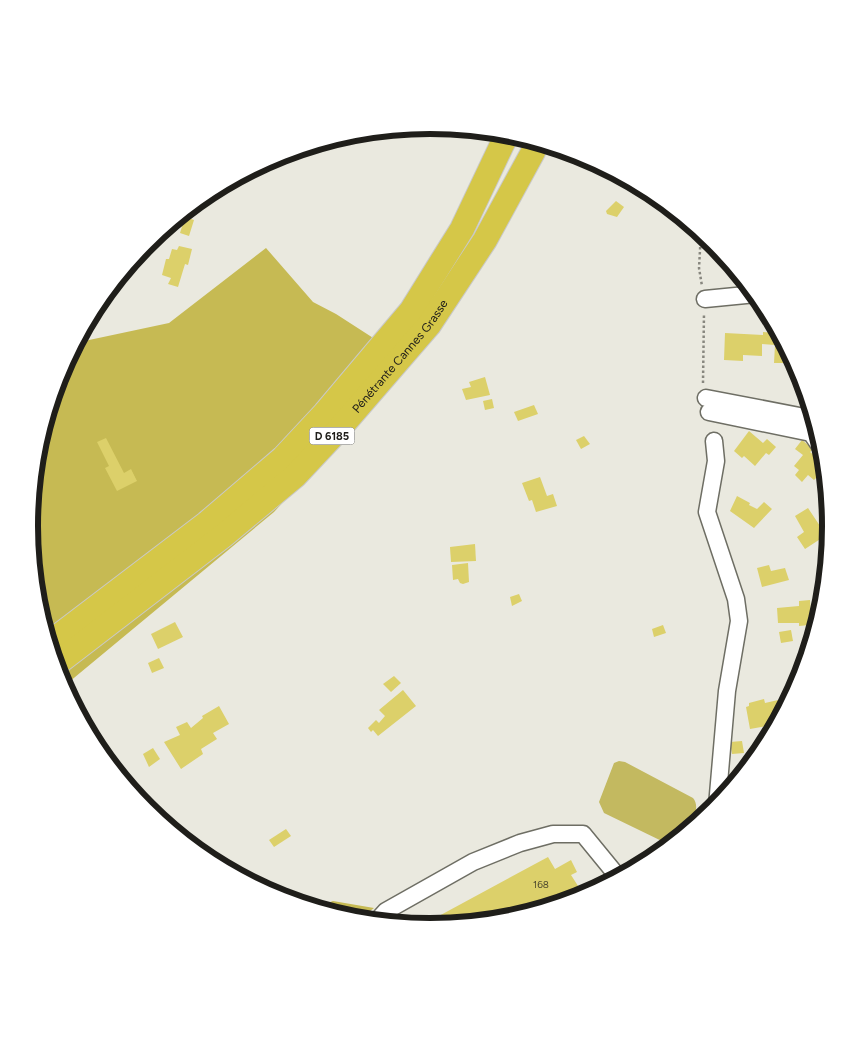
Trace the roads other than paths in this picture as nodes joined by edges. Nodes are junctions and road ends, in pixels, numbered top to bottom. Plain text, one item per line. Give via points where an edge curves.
1 (504, 141) edge
2 (535, 148) edge
3 (747, 295) edge
4 (705, 299) road end
5 (807, 418) edge
6 (811, 433) edge
7 (714, 441) dead end
8 (54, 639) edge
9 (61, 660) edge
10 (717, 794) edge
11 (614, 872) edge
12 (382, 915) edge

1 - 8 highway, Pénétrante Cannes Grasse / D 6185 via 462,229 411,310 325,413 282,458 207,523
2 - 9 highway, Pénétrante Cannes Grasse / D 6185 via 485,240 429,325 340,428 294,476 223,536
3 - 4 street
5 - 6 street via 708,405
7 - 10 street via 716,461 707,512 736,598 739,621 727,691
11 - 12 street via 583,834 552,834 473,862

